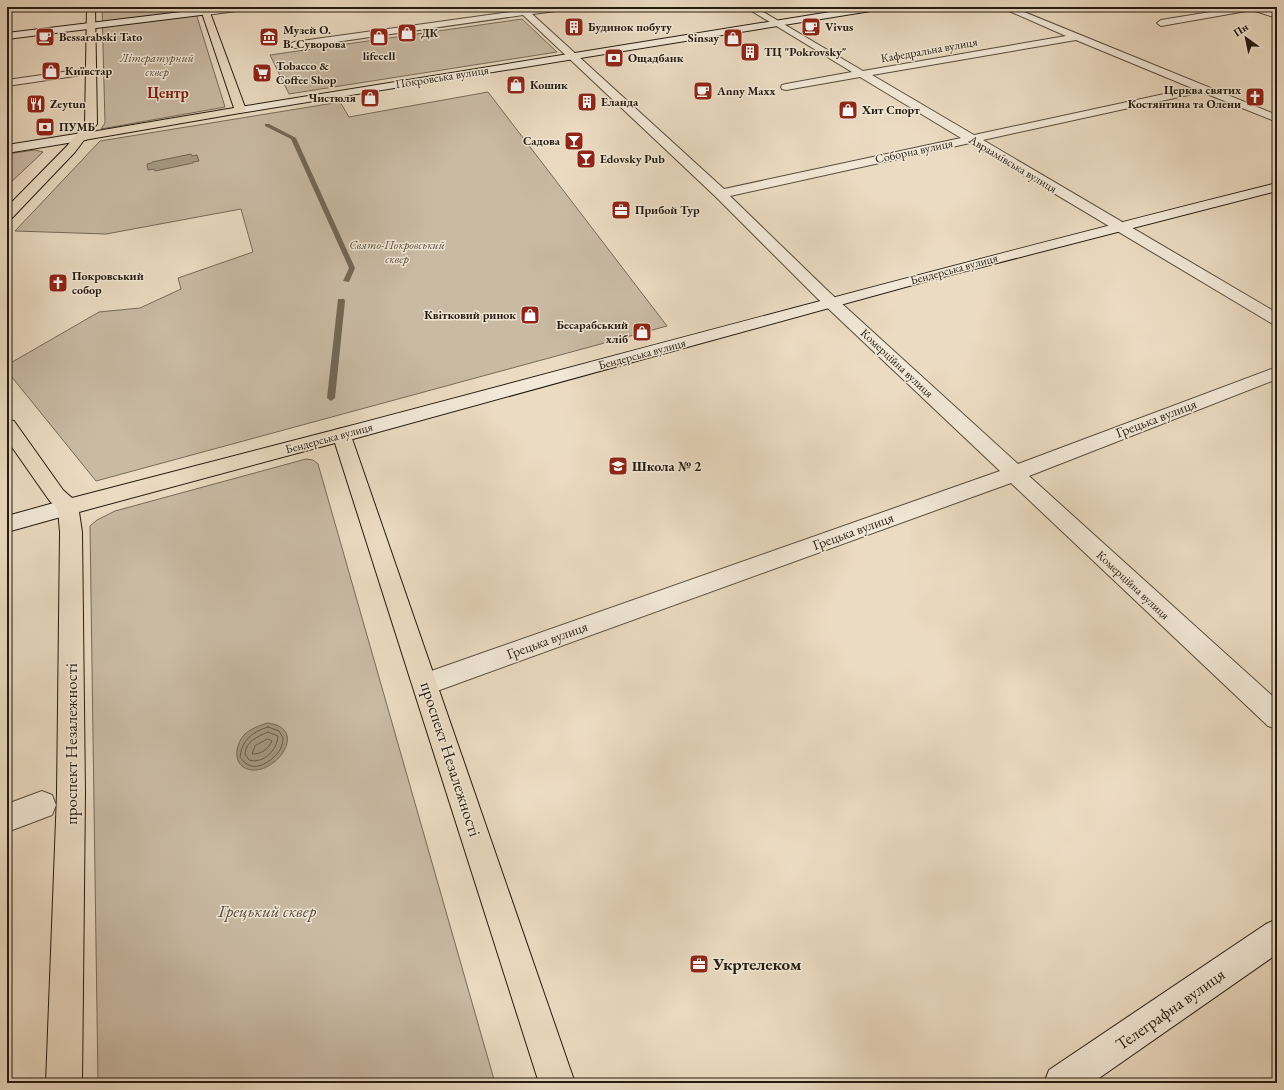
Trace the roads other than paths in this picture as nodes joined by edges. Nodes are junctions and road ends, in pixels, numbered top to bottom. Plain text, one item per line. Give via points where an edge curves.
1 (91, 7) edge
2 (244, 7) edge
3 (564, 7) edge
4 (748, 7) edge
5 (877, 7) edge
6 (1004, 7) edge
7 (1253, 7) edge
8 (205, 9) edge
9 (522, 10) edge
10 (1277, 15) edge
11 (775, 23) junction
12 (1161, 23) dead end
13 (91, 26) junction
14 (7, 36) edge
15 (1076, 37) junction
16 (294, 45) dead end
17 (571, 56) junction
18 (91, 71) junction
19 (862, 75) junction
20 (7, 83) edge
21 (786, 88) dead end
22 (1202, 89) junction
23 (240, 110) junction
24 (1277, 119) edge
25 (82, 136) junction
26 (971, 139) junction
27 (7, 149) edge
28 (1277, 187) edge
29 (720, 194) junction
30 (7, 215) edge
31 (1117, 226) junction
32 (830, 302) junction
33 (1277, 320) edge
34 (1277, 373) edge
35 (7, 426) edge
36 (342, 435) junction
37 (1014, 473) junction
38 (68, 507) junction
39 (7, 524) edge
40 (426, 684) junction
41 (1277, 717) edge
42 (42, 805) dead end
43 (7, 818) edge
44 (1277, 934) edge
45 (64, 1083) edge
46 (558, 1083) edge
47 (1062, 1083) edge

1 - 13 main road
2 - 8 street
3 - 9 street
4 - 11 street, Авраамівська вулиця
5 - 11 street, Покровська вулиця
6 - 15 street
7 - 10 street
7 - 12 street
8 - 13 street
8 - 23 main road
9 - 16 street
9 - 17 street, Комерційна вулиця
11 - 17 street, Покровська вулиця
11 - 19 street, Авраамівська вулиця
13 - 14 street
13 - 18 main road
15 - 19 street, Кафедральна вулиця
15 - 22 street
17 - 23 street, Покровська вулиця
17 - 29 street, Комерційна вулиця
18 - 20 street
18 - 25 main road via 91,124
19 - 21 street, Кафедральна вулиця
19 - 26 street, Авраамівська вулиця
22 - 24 street
22 - 26 street, Соборна вулиця
23 - 25 main road, Покровська вулиця
25 - 27 street, Покровська вулиця
25 - 30 main road
26 - 29 street, Соборна вулиця
26 - 31 street, Авраамівська вулиця
28 - 31 street, Бендерська вулиця
29 - 32 street, Комерційна вулиця
31 - 32 street, Бендерська вулиця
31 - 33 street, Авраамівська вулиця
32 - 36 street, Бендерська вулиця
32 - 37 street, Комерційна вулиця
34 - 37 street, Грецька вулиця
35 - 38 main road via 56,495
36 - 38 main road, Бендерська вулиця
36 - 40 main road, проспект Незалежності
37 - 40 street, Грецька вулиця
37 - 41 street, Комерційна вулиця
38 - 39 street, Бендерська вулиця
38 - 45 main road, проспект Незалежності via 71,532 71,794
40 - 46 main road, проспект Незалежності
42 - 43 street
44 - 47 street, Телеграфна вулиця

